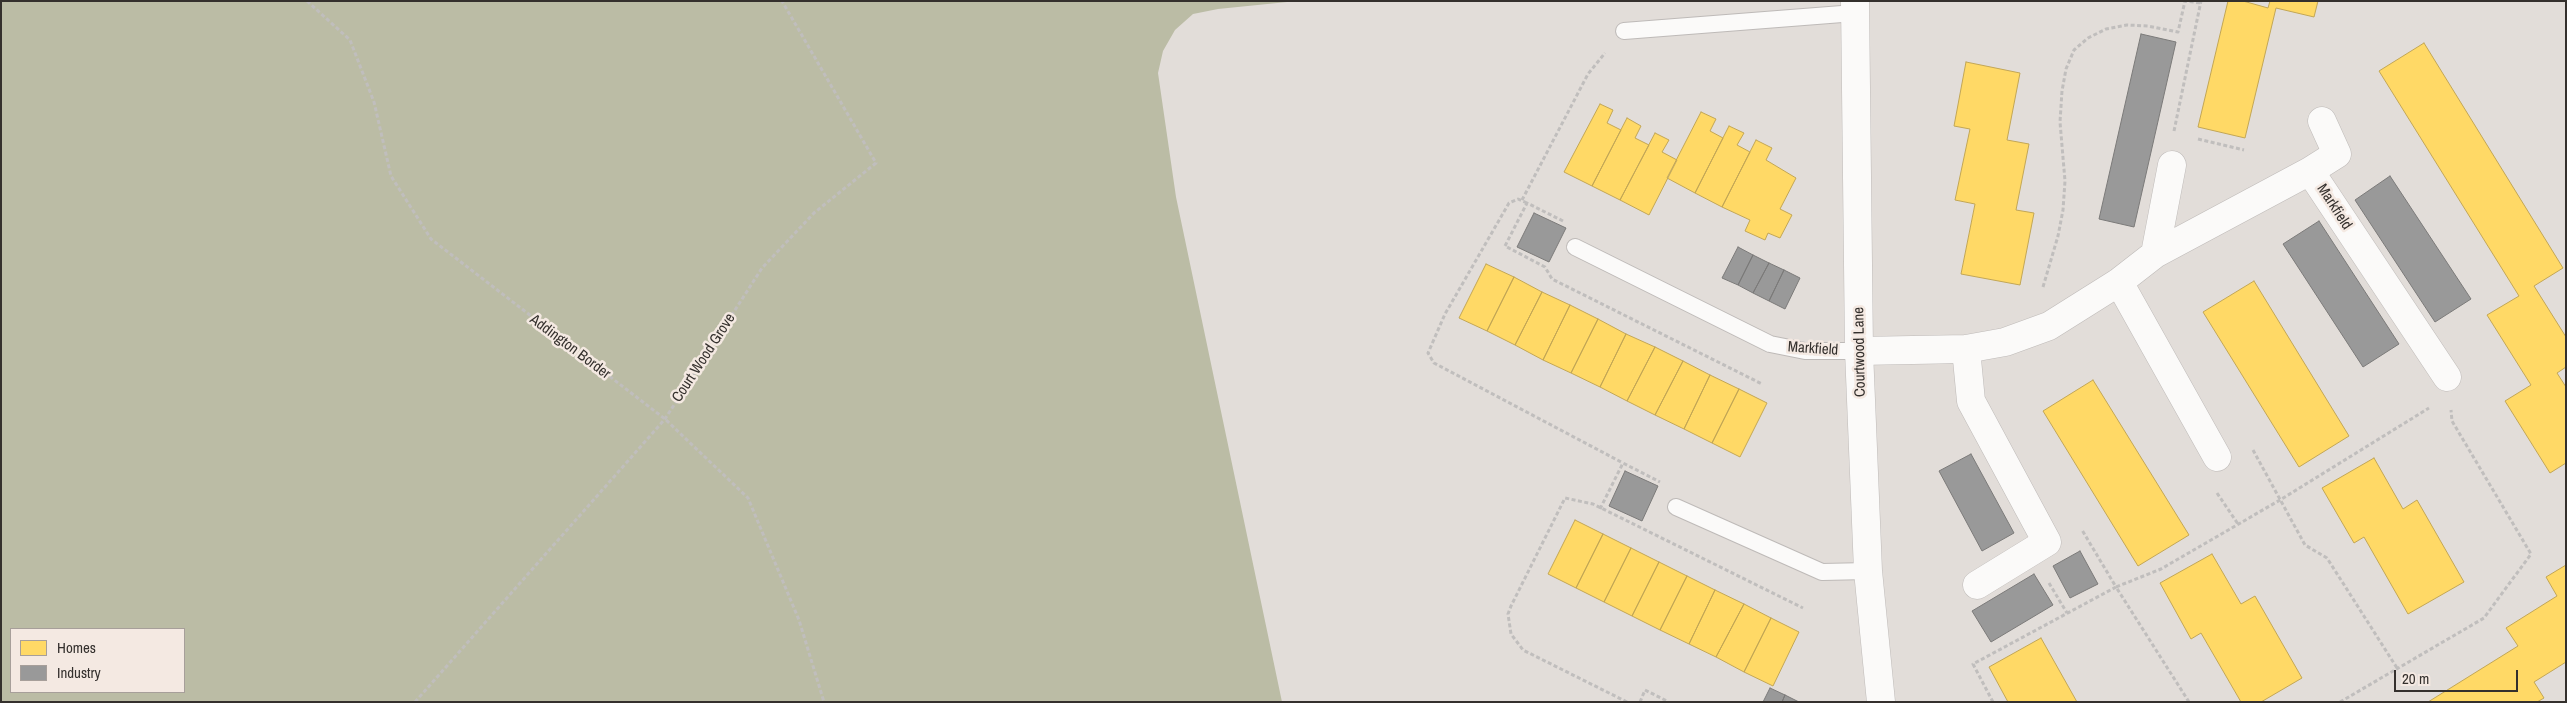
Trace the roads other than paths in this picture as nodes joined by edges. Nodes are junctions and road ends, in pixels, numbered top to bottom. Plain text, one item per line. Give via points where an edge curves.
1 (1855, 7) edge
2 (1624, 31) dead end
3 (2322, 121) dead end
4 (2172, 165) dead end
5 (2310, 171) junction
6 (1575, 247) dead end
7 (2155, 254) junction
8 (2119, 282) junction
9 (1966, 349) junction
10 (1859, 351) junction
11 (2448, 387) road end
12 (2217, 457) dead end
13 (1676, 507) dead end
14 (1868, 571) junction
15 (1977, 585) dead end
16 (1881, 702) edge

1 - 2 lane
1 - 10 street, Courtwood Lane
3 - 5 street via 2337,154
4 - 7 street
5 - 7 street, Markfield
5 - 11 street, Markfield
6 - 10 lane, Markfield via 1770,344 1806,351
7 - 8 street, Markfield
8 - 9 street, Markfield via 2049,326 2005,342
8 - 12 street
9 - 10 street, Markfield
9 - 15 street via 1971,402 2048,542
10 - 14 street, Courtwood Lane
13 - 14 lane via 1822,572
14 - 16 street, Courtwood Lane

